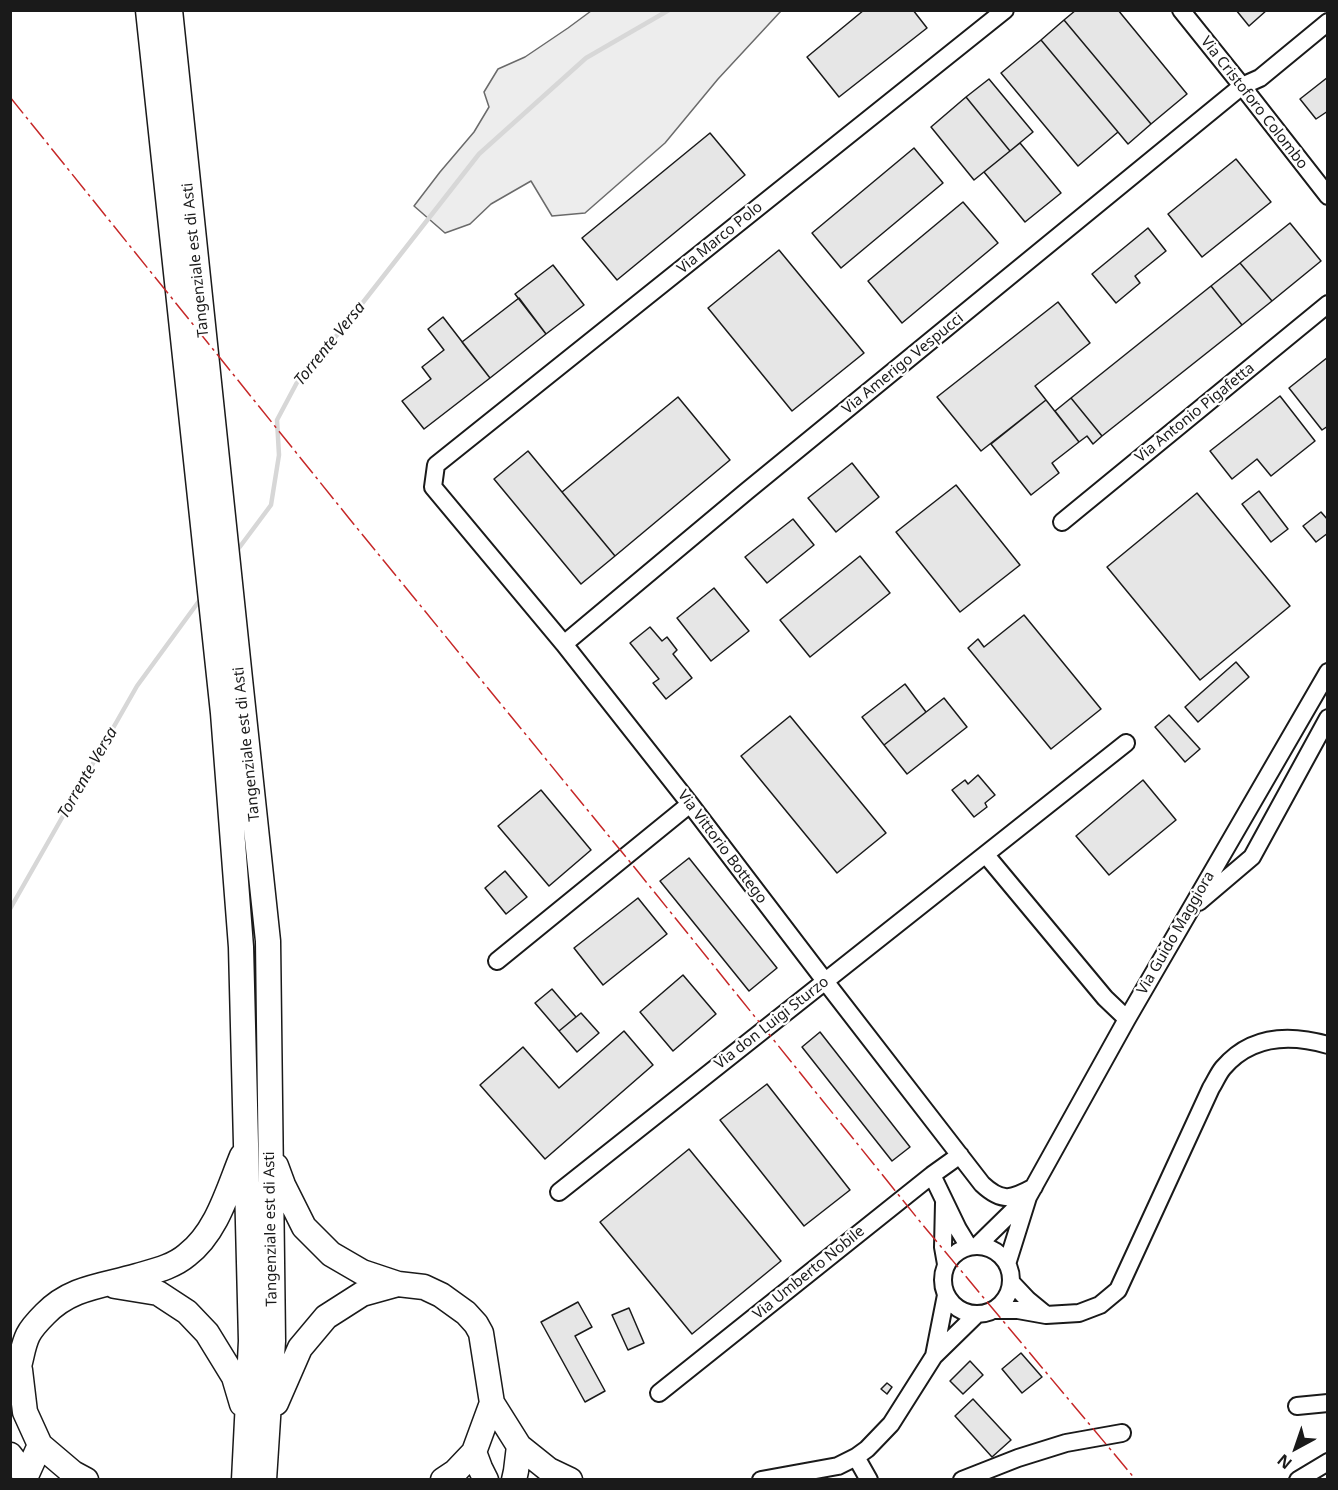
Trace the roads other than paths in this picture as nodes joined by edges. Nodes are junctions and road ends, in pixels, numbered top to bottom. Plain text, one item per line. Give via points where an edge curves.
1 (148, 10) edge
2 (170, 10) edge
3 (1005, 10) edge
4 (1180, 10) edge
5 (1328, 22) edge
6 (1242, 86) junction
7 (1328, 196) edge
8 (1328, 304) edge
9 (436, 465) joint
10 (1062, 522) dead end
11 (564, 644) junction
12 (1328, 672) edge
13 (1328, 718) edge
14 (1126, 744) dead end
15 (690, 804) junction
16 (986, 855) junction
17 (1190, 910) junction
18 (496, 961) dead end
19 (825, 981) junction
20 (1126, 1019) junction
21 (1328, 1045) edge
22 (246, 1148) junction
23 (271, 1152) junction
24 (960, 1155) junction
25 (932, 1174) junction
26 (559, 1192) dead end
27 (1031, 1192) junction
28 (945, 1202) junction
29 (973, 1246) junction
30 (946, 1264) junction
31 (1007, 1264) junction
32 (1011, 1282) junction
33 (398, 1284) junction
34 (106, 1285) junction
35 (946, 1295) junction
36 (985, 1312) junction
37 (1046, 1315) junction
38 (934, 1356) junction
39 (19, 1365) junction
40 (10, 1392) edge
41 (659, 1393) dead end
42 (492, 1403) junction
43 (1328, 1403) edge
44 (1297, 1406) dead end
45 (257, 1421) junction
46 (1122, 1433) dead end
47 (40, 1445) junction
48 (519, 1446) junction
49 (474, 1452) junction
50 (10, 1455) edge
51 (856, 1457) junction
52 (1328, 1462) edge
53 (25, 1475) edge
54 (86, 1479) edge
55 (244, 1479) edge
56 (264, 1479) edge
57 (443, 1479) edge
58 (486, 1479) edge
59 (514, 1479) edge
60 (570, 1479) edge
61 (761, 1479) edge
62 (869, 1479) edge
63 (962, 1479) edge
64 (1298, 1479) edge

1 - 22 highway, Tangenziale est di Asti via 223,713 241,947
2 - 23 highway, Tangenziale est di Asti via 268,941
3 - 9 street, Via Marco Polo
4 - 6 street, Via Cristoforo Colombo
5 - 6 street, Via Amerigo Vespucci via 1260,78
6 - 7 street, Via Cristoforo Colombo
6 - 11 street, Via Amerigo Vespucci
8 - 10 street, Via Antonio Pigafetta
9 - 11 street, Via Vittorio Bottego via 433,488
11 - 15 street, Via Vittorio Bottego
12 - 17 street, Via Guido Maggiora
13 - 17 street via 1252,857
14 - 16 street, Via don Luigi Sturzo
15 - 18 street
15 - 19 street, Via Vittorio Bottego
16 - 19 street, Via don Luigi Sturzo
16 - 20 street
17 - 20 street, Via Guido Maggiora
19 - 24 street, Via Vittorio Bottego
19 - 26 street, Via don Luigi Sturzo
20 - 27 street, Via Guido Maggiora
21 - 37 street via 1286,1038 1263,1042 1241,1052 1223,1068 1118,1290 1101,1305 1079,1313
22 - 34 highway via 209,1232 199,1244 174,1264
22 - 45 highway, Tangenziale est di Asti
23 - 33 highway via 304,1227 331,1254 362,1272
23 - 45 highway, Tangenziale est di Asti via 273,1341
24 - 25 street, Via Umberto Nobile
24 - 27 street, Via Vittorio Bottego via 991,1192 1005,1198
25 - 28 street
25 - 41 street, Via Umberto Nobile
27 - 29 street, Via Guido Maggiora
27 - 31 street, Via Guido Maggiora
28 - 29 street via 958,1229
28 - 30 street
29 - 30 street via 956,1253
29 - 31 street via 994,1251
30 - 35 street
31 - 32 street
32 - 36 street via 1002,1303
32 - 37 street
33 - 42 highway via 424,1287 441,1295 476,1324 482,1334
33 - 45 highway via 362,1294 326,1317 300,1348 285,1381
34 - 39 highway via 72,1294 53,1306 29,1334
34 - 45 highway via 158,1293 187,1312 207,1333
35 - 36 street via 951,1303 968,1313
35 - 38 street
36 - 37 street via 1018,1310
36 - 38 street
38 - 51 street via 891,1424
39 - 40 highway
39 - 47 highway via 25,1412
42 - 48 highway
42 - 49 highway
43 - 44 street
45 - 55 highway, Tangenziale est di Asti
45 - 56 highway, Tangenziale est di Asti
46 - 63 street via 1066,1443
47 - 53 highway
47 - 54 highway
48 - 59 highway
48 - 60 highway via 549,1470
49 - 57 highway
49 - 58 highway
50 - 53 highway
51 - 61 street via 838,1466
51 - 62 street
52 - 64 street

